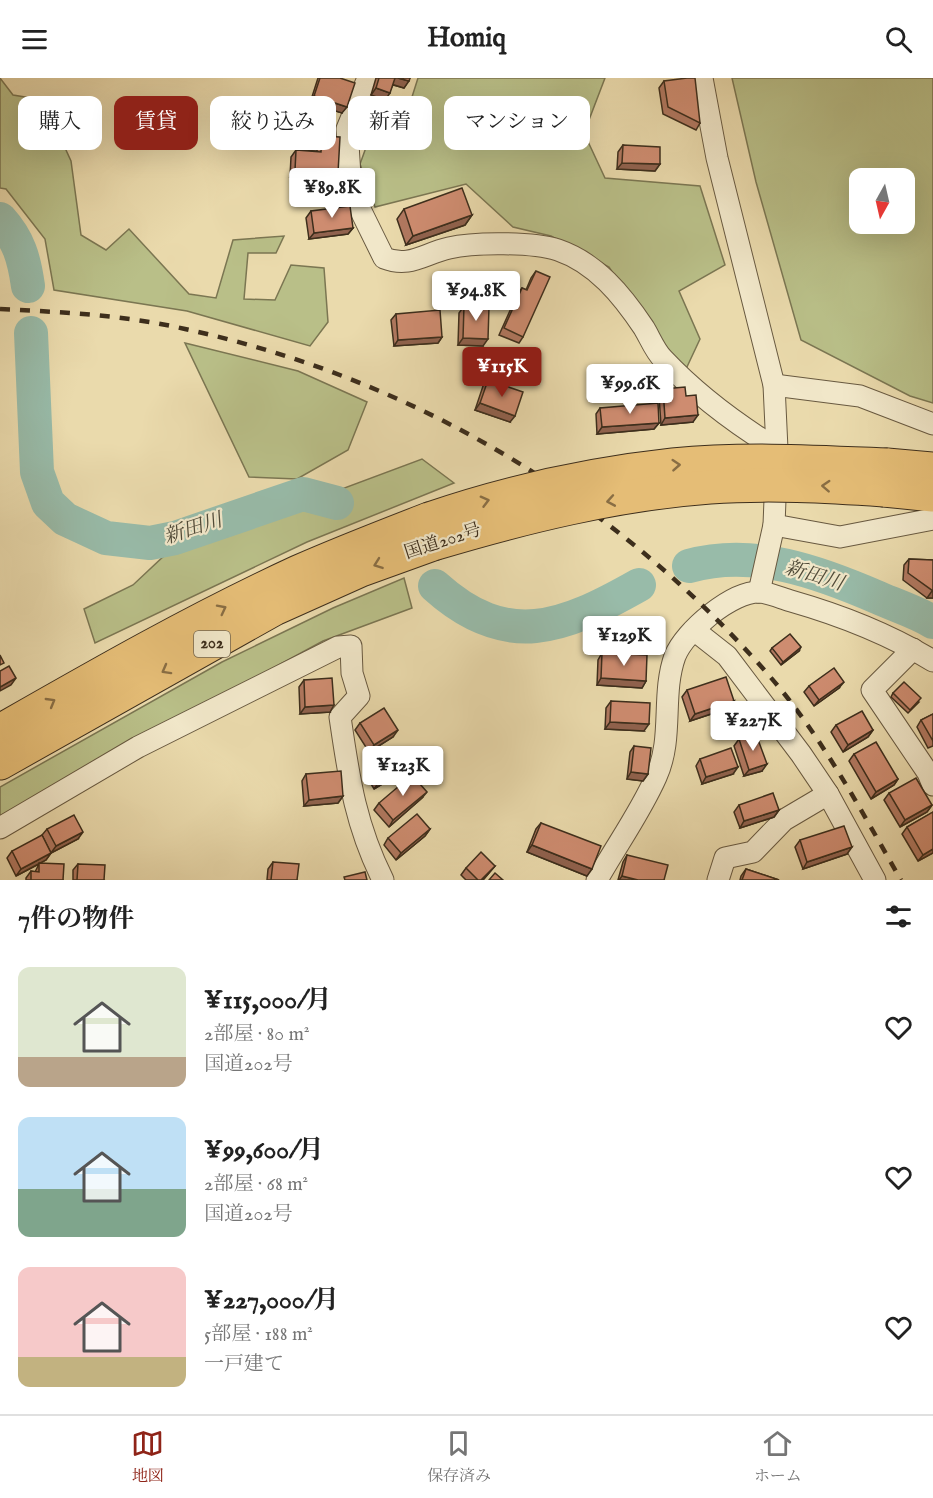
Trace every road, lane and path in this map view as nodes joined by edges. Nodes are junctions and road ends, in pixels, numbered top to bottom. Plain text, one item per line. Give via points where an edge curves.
1 (368, 78) edge
2 (702, 78) edge
3 (774, 386) junction
4 (933, 424) edge
5 (777, 449) junction
6 (933, 469) edge
7 (885, 477) junction
8 (933, 495) edge
9 (933, 519) edge
10 (431, 531) junction
11 (773, 533) junction
12 (759, 592) junction
13 (694, 630) junction
14 (913, 649) junction
15 (933, 661) edge
16 (0, 731) edge
17 (0, 763) edge
18 (933, 785) edge
19 (828, 795) junction
20 (0, 828) edge
21 (383, 880) edge
22 (597, 880) edge
23 (718, 880) edge
24 (875, 880) edge

1 - 5 street via 347,129 351,191 384,258 400,264 450,248 487,244 554,249 581,259 613,287 661,358 731,421
2 - 3 street via 717,158
3 - 4 street via 860,396
3 - 5 street
5 - 11 street
6 - 7 highway, 国道202号 / 202
7 - 8 highway, 国道202号 / 202
7 - 10 highway, 国道202号 / 202, bridge via 808,485 710,487
9 - 11 street via 840,537
16 -> 10 highway, 国道202号 / 202 via 127,658 299,572
10 -> 17 highway, 国道202号 / 202 via 361,570 274,609
11 - 12 street
12 - 13 street via 710,613
12 - 14 street via 833,613
13 - 19 street via 727,656
13 - 22 street via 676,655 670,682 667,741 656,776
14 - 15 street
14 - 18 street via 872,690
19 - 23 street via 784,820 753,852 725,858
19 - 24 street
20 - 21 street via 138,747 338,647 351,646 358,696 340,717 351,798 368,851

